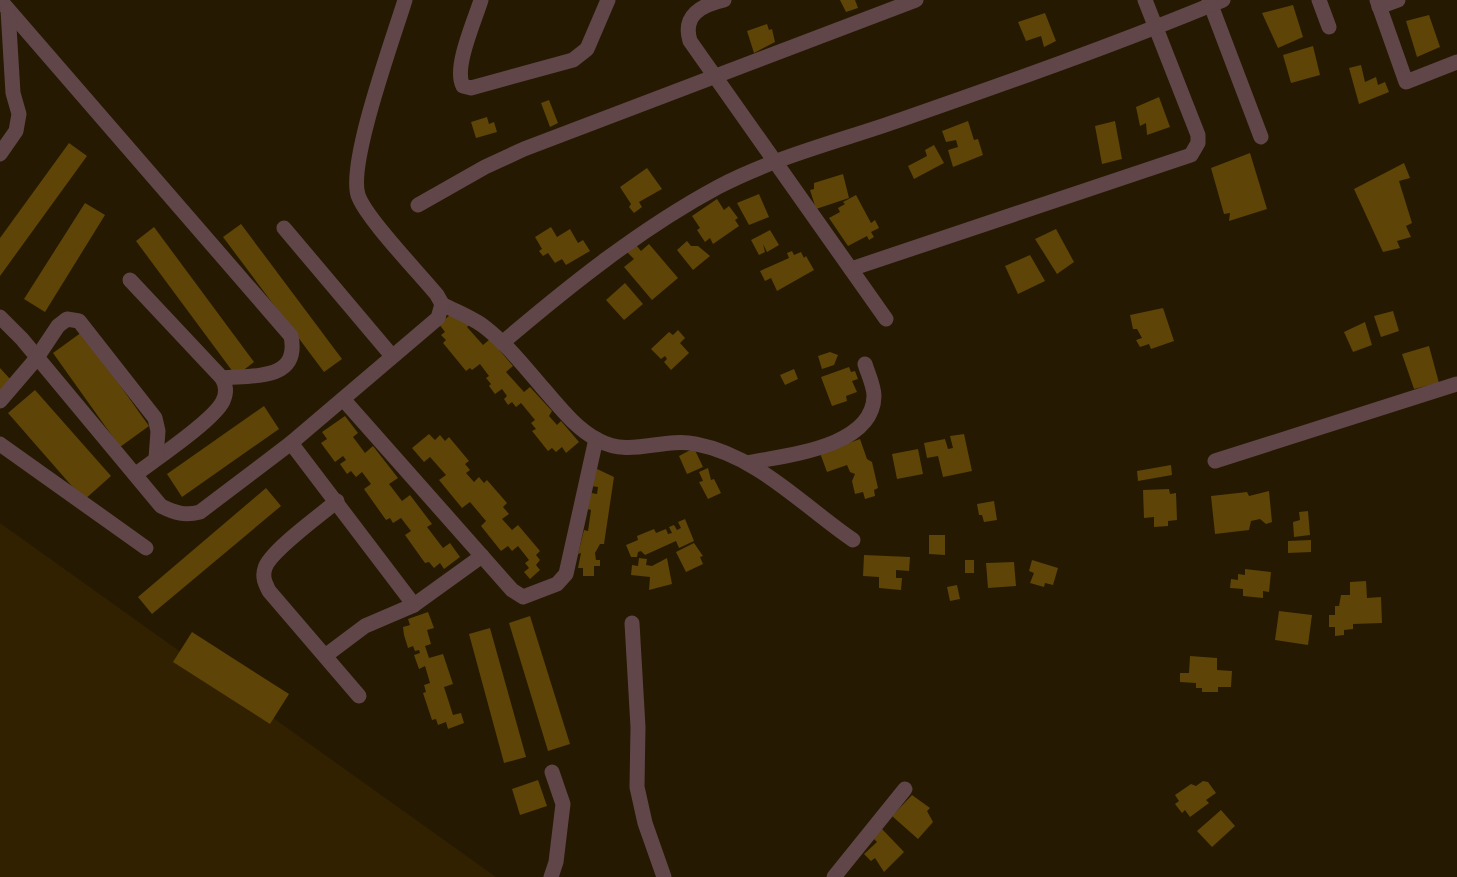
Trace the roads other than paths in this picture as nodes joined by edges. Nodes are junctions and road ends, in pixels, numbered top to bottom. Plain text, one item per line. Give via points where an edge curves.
1 (405, 0) edge
2 (481, 0) edge
3 (608, 0) edge
4 (723, 0) edge
5 (916, 0) edge
6 (1144, 0) edge
7 (1319, 0) edge
8 (1398, 0) edge
9 (1214, 2) edge
10 (1378, 4) edge
11 (4, 5) edge
12 (1329, 27) dead end
13 (1155, 28) junction
14 (1457, 62) edge
15 (714, 78) junction
16 (1261, 137) dead end
17 (0, 153) edge
18 (775, 162) junction
19 (418, 205) dead end
20 (284, 228) dead end
21 (851, 269) junction
22 (130, 280) dead end
23 (441, 304) junction
24 (0, 317) edge
25 (886, 319) dead end
26 (502, 343) junction
27 (392, 356) junction
28 (36, 359) junction
29 (865, 364) dead end
30 (222, 378) junction
31 (1457, 384) edge
32 (343, 399) junction
33 (0, 400) edge
34 (596, 439) junction
35 (291, 443) junction
36 (0, 444) edge
37 (156, 458) junction
38 (1215, 461) dead end
39 (747, 464) junction
40 (136, 474) junction
41 (337, 501) junction
42 (854, 540) dead end
43 (147, 548) dead end
44 (482, 556) junction
45 (414, 605) junction
46 (632, 623) dead end
47 (325, 656) junction
48 (360, 696) dead end
49 (552, 772) dead end
50 (905, 789) dead end
51 (552, 877) edge
52 (664, 877) edge
53 (834, 877) edge

1 - 23 street via 365,132 356,184 364,208
2 - 3 street via 459,79 463,86 573,60 587,50
4 - 15 street via 700,7 688,26 690,41
5 - 15 street
6 - 13 street
7 - 12 street
8 - 10 street
9 - 13 street
9 - 16 street
10 - 14 street via 1407,82
11 - 17 street via 19,114 16,131
11 - 30 street via 291,336 294,352 278,372
13 - 18 street
13 - 21 street via 1198,135 1191,155
15 - 18 street
15 - 19 street via 524,149
18 - 21 street
18 - 26 street via 718,187 632,241
20 - 27 street
21 - 25 street
22 - 30 street
23 - 26 street via 482,325
23 - 27 street via 438,318
24 - 28 street
26 - 34 street via 573,421
27 - 32 street
28 - 33 street
28 - 37 street via 58,326 67,319 79,321 155,418
28 - 40 street
29 - 39 street via 874,396 867,422 849,436 815,449
30 - 37 street via 226,388 223,402 210,417
31 - 38 street
32 - 35 street
32 - 44 street
34 - 39 street via 617,448 635,449 669,443 695,444
34 - 44 street via 562,580 517,596
35 - 40 street via 200,512 192,514 161,506
35 - 41 street
36 - 43 street
37 - 40 street
39 - 42 street
41 - 45 street
41 - 47 street via 274,554 264,574 269,591
44 - 45 street
45 - 47 street via 365,626
46 - 52 street via 637,787
47 - 48 street
49 - 51 street via 563,804
50 - 53 street

